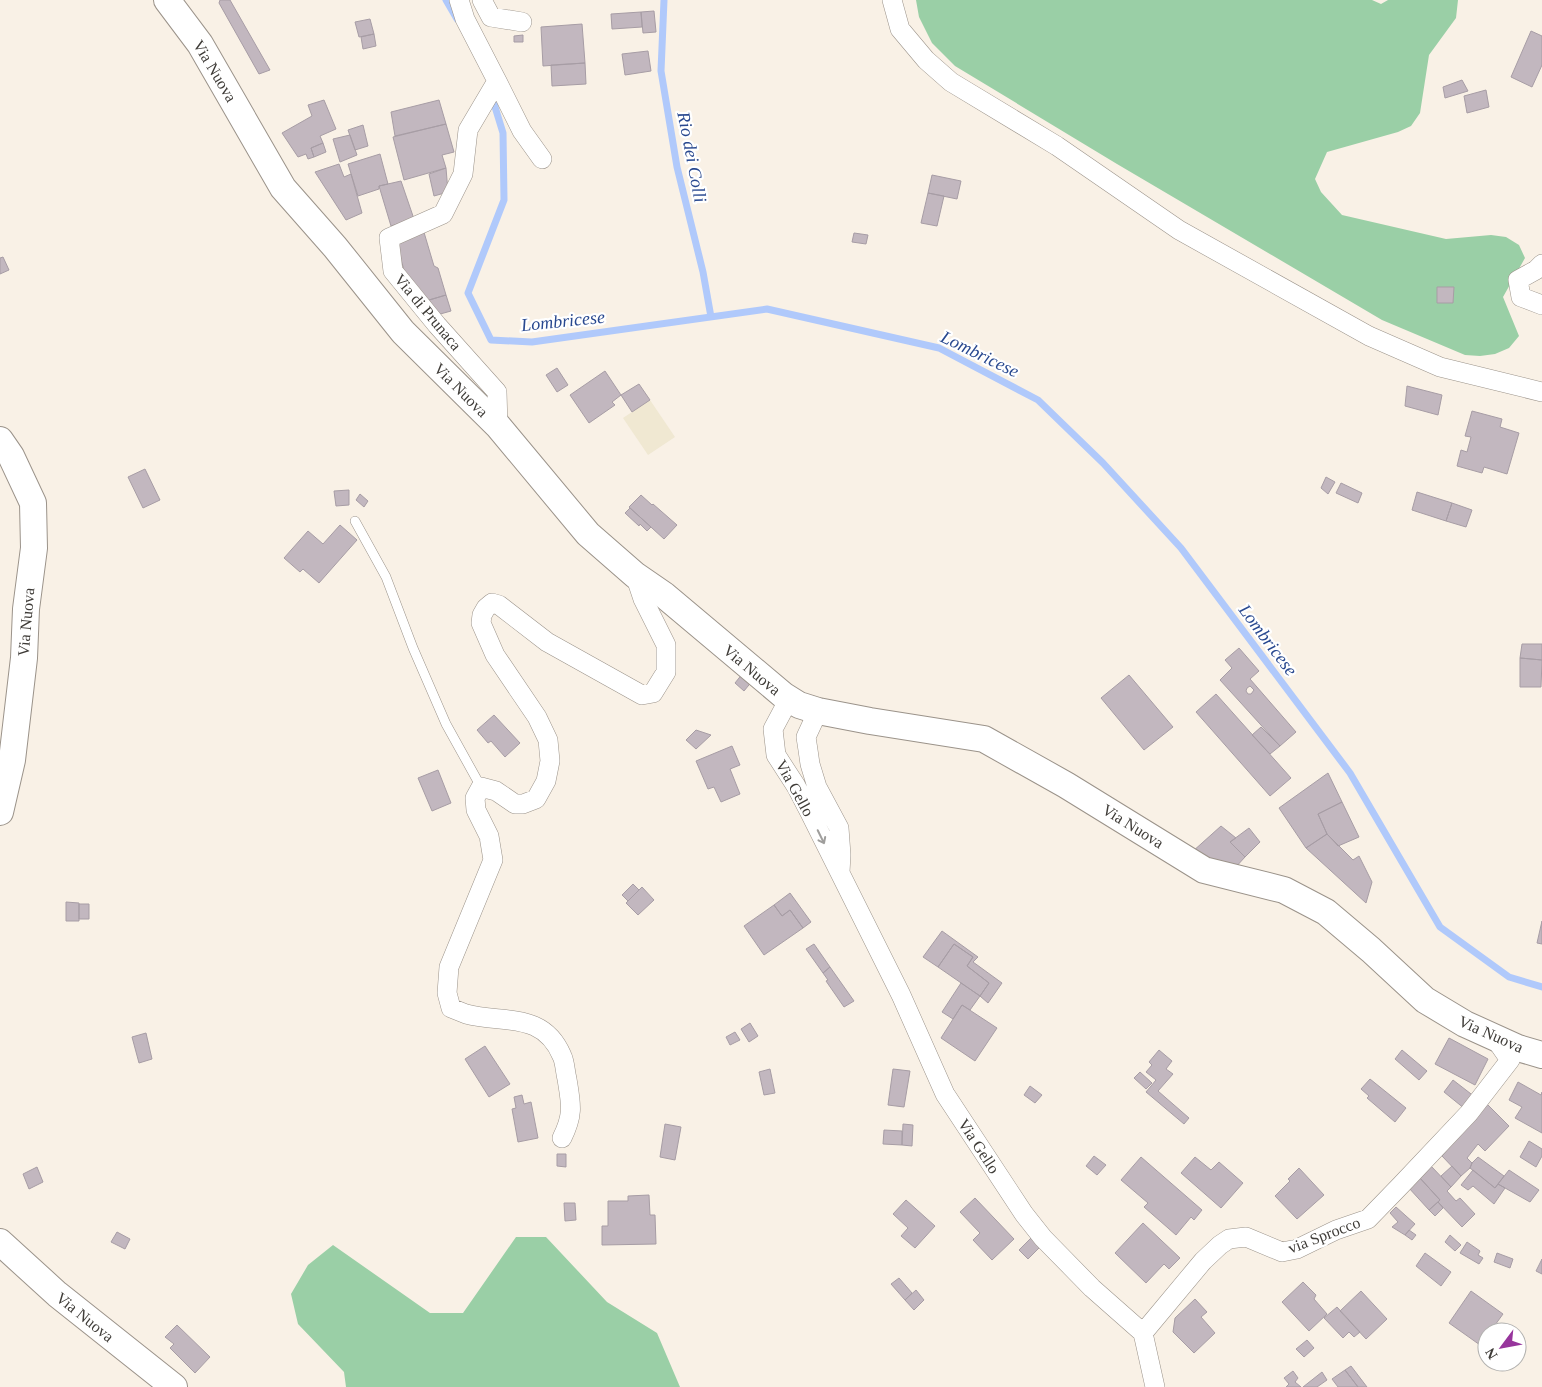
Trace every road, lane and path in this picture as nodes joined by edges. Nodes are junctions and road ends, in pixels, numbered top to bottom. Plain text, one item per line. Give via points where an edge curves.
1 (167, 0) edge
2 (459, 0) edge
3 (482, 0) edge
4 (892, 0) edge
5 (522, 22) dead end
6 (497, 82) junction
7 (542, 159) dead end
8 (1542, 264) edge
9 (1542, 305) edge
10 (1542, 392) edge
11 (498, 426) junction
12 (0, 440) edge
13 (355, 521) dead end
14 (635, 575) junction
15 (788, 699) junction
16 (818, 710) junction
17 (481, 787) junction
18 (0, 812) edge
19 (840, 874) junction
20 (1493, 1036) junction
21 (1542, 1055) edge
22 (562, 1138) dead end
23 (0, 1242) edge
24 (1143, 1333) junction
25 (174, 1387) edge
26 (1155, 1387) edge

1 - 11 street, Via Nuova via 200,44 283,188 403,332
2 - 6 street via 465,20
3 - 5 street via 491,16
4 - 10 street via 900,29 926,60 951,82 1057,146 1179,230 1369,336 1440,367
6 - 7 street via 522,131
6 - 11 street, Via di Prunaca via 468,130 462,174 443,214 389,238 393,271 497,392
8 - 9 street via 1518,280 1521,296
11 - 14 street, Via Nuova via 588,534
12 - 18 street, Via Nuova via 34,503 34,548 24,658 12,760
13 - 17 lane via 386,577 446,724
14 - 15 street, Via Nuova
14 - 17 street via 643,599 666,644 666,672 653,694 642,695 547,642 499,605 492,603 486,608 481,623 495,655 537,717 548,740 550,761 546,781 536,798 522,804 515,804 496,791
15 - 16 street, Via Nuova
15 -> 19 street, Via Gello via 774,729 776,755
16 - 19 street, Via Gello via 806,736 817,788 839,828
16 - 20 street, Via Nuova via 984,739 1204,870 1284,890 1326,912 1425,1000
17 - 22 street via 475,798 476,810 489,836 494,860 449,967 447,993 452,1008 465,1014 530,1023 546,1032 562,1056 570,1096 571,1109
19 - 24 street, Via Gello via 946,1094 1019,1206 1043,1238 1092,1288
20 - 21 street, Via Nuova
20 - 24 street, via Sprocco via 1510,1060 1469,1113 1368,1219 1297,1249 1282,1252 1246,1237 1229,1239 1203,1261
23 - 25 street, Via Nuova via 57,1294
24 - 26 street

